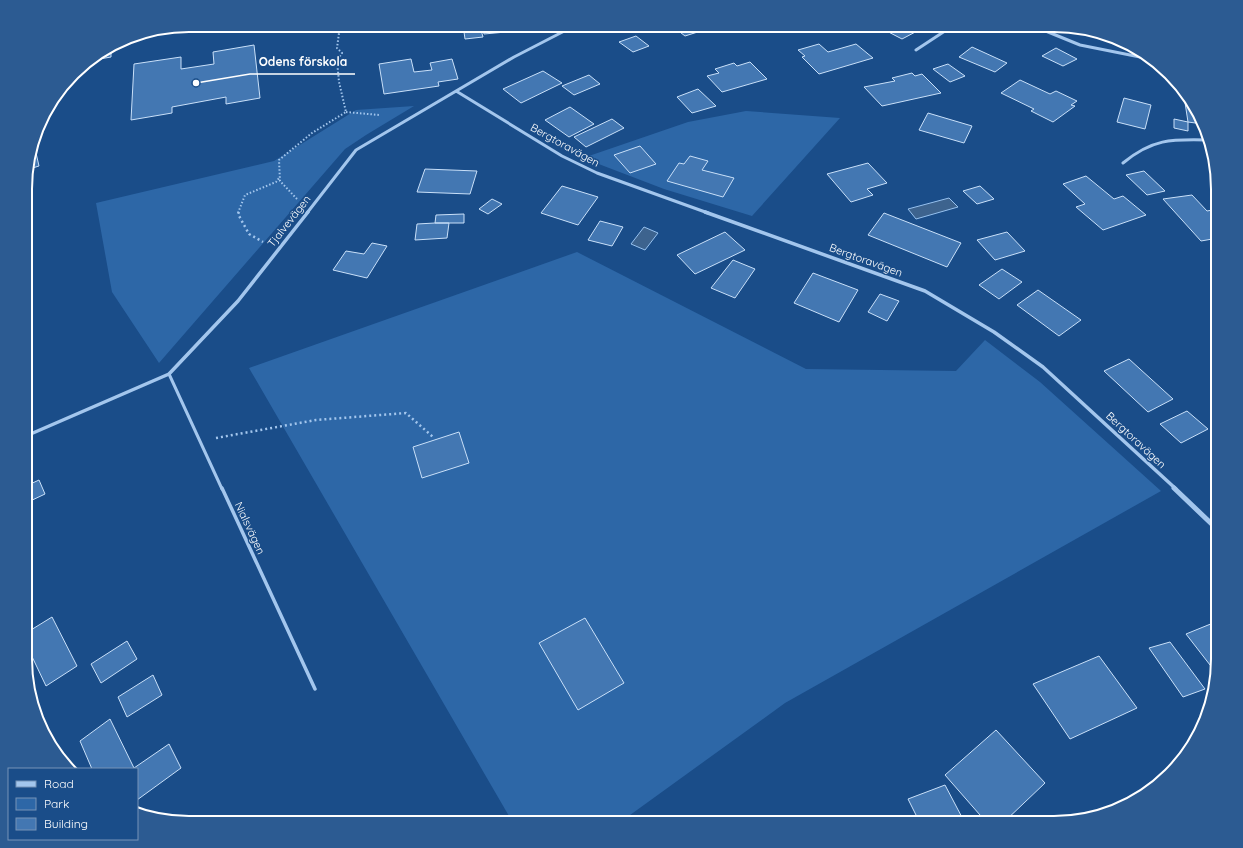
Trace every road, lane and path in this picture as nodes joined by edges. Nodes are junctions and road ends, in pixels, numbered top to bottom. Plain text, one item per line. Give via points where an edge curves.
1 (339, 32) edge
2 (562, 32) edge
3 (943, 32) edge
4 (1048, 32) edge
5 (916, 50) dead end
6 (1140, 58) edge
7 (456, 91) junction
8 (1204, 140) edge
9 (1123, 163) dead end
10 (279, 177) junction
11 (308, 211) junction
12 (277, 250) junction
13 (169, 374) junction
14 (32, 433) edge
15 (434, 437) dead end
16 (200, 442) junction
17 (1211, 523) edge
18 (315, 689) dead end

1 - 10 path via 337,48 342,53 337,61 346,112 312,133 279,160
2 - 7 street, Tjalvevägen
3 - 5 street
4 - 6 street via 1080,45
7 - 11 street, Tjalvevägen via 356,150
7 - 17 street, Bergtoravägen via 562,156 597,173 925,291 994,332 1044,367
8 - 9 street via 1168,141 1147,148
10 - 11 path via 280,182
10 - 12 path via 276,182 245,195 238,214 249,234
11 - 12 street, Tjalvevägen
12 - 13 street, Tjalvevägen via 238,301
13 - 14 street, Tjalvevägen
13 - 16 lane, Nialsvägen
15 - 16 path via 406,413 316,420
16 - 18 lane, Nialsvägen

